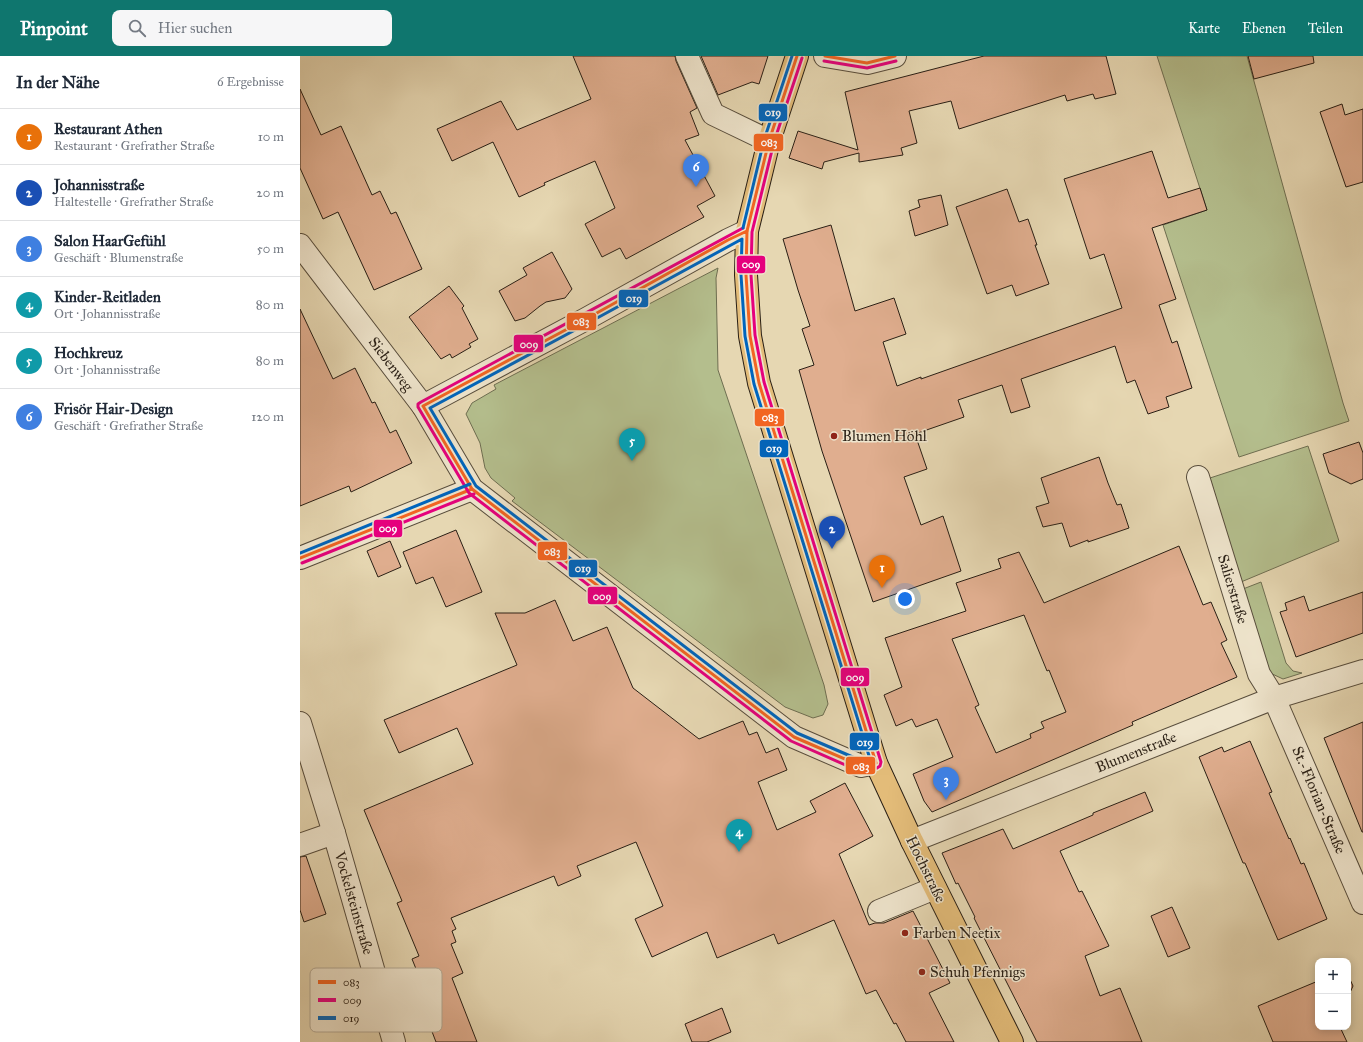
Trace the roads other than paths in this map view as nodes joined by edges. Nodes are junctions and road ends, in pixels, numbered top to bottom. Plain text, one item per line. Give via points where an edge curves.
1 (687, 56) edge
2 (797, 56) edge
3 (825, 56) edge
4 (895, 56) edge
5 (769, 140) junction
6 (747, 231) junction
7 (300, 245) edge
8 (423, 406) junction
9 (1198, 477) dead end
10 (472, 489) junction
11 (300, 558) edge
12 (1363, 671) edge
13 (1274, 698) junction
14 (300, 723) edge
15 (876, 763) junction
16 (334, 833) junction
17 (912, 841) junction
18 (300, 845) edge
19 (935, 888) junction
20 (1363, 903) edge
21 (879, 911) dead end
22 (373, 968) edge
23 (391, 1032) edge
24 (394, 1042) edge
25 (1012, 1042) edge

1 - 5 street via 713,114
2 - 5 main road, Hochstraße
3 - 4 street via 868,63
5 - 6 main road, Hochstraße
6 - 8 street
6 - 15 main road, Hochstraße via 746,275 750,336 759,383
7 - 8 street, Siebenweg
8 - 10 street, Siebenweg
9 - 13 street, Salierstraße via 1259,674
10 - 11 street
10 - 15 street via 794,737 861,766
12 - 13 street, Blumenstraße
13 - 17 street, Blumenstraße
13 - 20 street, St.-Florian-Straße
14 - 16 street, Vockelsteinstraße
15 - 17 main road, Hochstraße
16 - 18 street, Vockelsteinstraße
16 - 22 street, Vockelsteinstraße
17 - 19 main road, Hochstraße
19 - 21 street
19 - 25 main road, Hochstraße
23 - 24 street, Vockelsteinstraße

